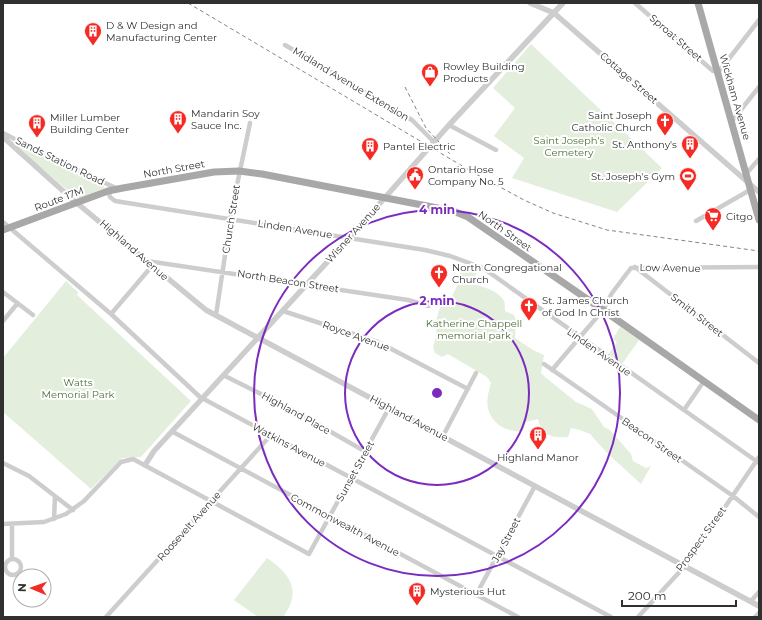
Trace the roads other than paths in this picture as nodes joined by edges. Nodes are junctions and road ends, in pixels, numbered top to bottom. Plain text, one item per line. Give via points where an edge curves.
1 (530, 3) edge
2 (562, 3) edge
3 (635, 3) edge
4 (698, 3) edge
5 (554, 13) junction
6 (759, 20) edge
7 (285, 45) dead end
8 (717, 70) junction
9 (759, 88) edge
10 (732, 121) junction
11 (250, 123) dead end
12 (449, 125) junction
13 (3, 133) edge
14 (3, 137) edge
15 (434, 142) junction
16 (496, 150) dead end
17 (759, 159) edge
18 (239, 171) junction
19 (746, 174) junction
20 (749, 186) junction
21 (120, 189) junction
22 (108, 192) junction
23 (759, 192) edge
24 (385, 197) junction
25 (78, 202) junction
26 (230, 219) junction
27 (759, 220) edge
28 (696, 221) dead end
29 (3, 222) edge
30 (6, 229) edge
31 (350, 238) junction
32 (146, 260) junction
33 (152, 266) junction
34 (635, 267) junction
35 (759, 267) edge
36 (223, 271) junction
37 (308, 284) junction
38 (3, 292) edge
39 (17, 304) junction
40 (429, 306) dead end
41 (603, 310) junction
42 (283, 312) junction
43 (111, 314) junction
44 (32, 315) dead end
45 (216, 315) junction
46 (3, 321) edge
47 (578, 337) junction
48 (259, 338) junction
49 (759, 362) edge
50 (544, 364) dead end
51 (552, 370) junction
52 (476, 373) dead end
53 (225, 376) junction
54 (704, 381) junction
55 (468, 389) junction
56 (204, 399) junction
57 (389, 408) junction
58 (684, 410) junction
59 (759, 420) edge
60 (173, 432) junction
61 (270, 434) junction
62 (443, 436) junction
63 (366, 452) junction
64 (758, 460) edge
65 (3, 463) edge
66 (145, 465) junction
67 (240, 469) junction
68 (352, 478) junction
69 (535, 486) junction
70 (733, 496) junction
71 (55, 497) junction
72 (211, 502) junction
73 (73, 510) junction
74 (331, 516) junction
75 (759, 517) edge
76 (54, 519) junction
77 (3, 524) edge
78 (12, 524) junction
79 (498, 556) junction
80 (12, 559) dead end
81 (685, 566) junction
82 (759, 592) edge
83 (476, 595) junction
84 (751, 601) junction
85 (759, 606) edge
86 (759, 613) edge
87 (106, 617) edge
88 (518, 617) edge
89 (611, 617) edge
90 (638, 617) edge
91 (755, 617) edge

1 - 5 street, Cottage Street
2 - 5 street, Wisner Avenue
3 - 8 street, Sproat Street via 713,71
4 - 8 main road, Wickham Avenue
5 - 12 street, Wisner Avenue
5 - 20 street, Cottage Street
6 - 8 street via 721,69
7 - 15 street, Midland Avenue Extension via 412,120
8 - 10 main road, Wickham Avenue
9 - 10 street
10 - 19 main road, Wickham Avenue
11 - 18 street, Church Street
12 - 15 street, Wisner Avenue
12 - 16 street
13 - 21 street, Sands Station Road
14 - 25 street, Highland Avenue
15 - 24 street, Wisner Avenue
17 - 19 street
18 - 21 main road, North Street via 214,172
18 - 24 main road, North Street
18 - 26 street, Church Street
19 - 20 main road, Wickham Avenue
20 - 23 street, Cottage Street
20 - 27 main road, Wickham Avenue
20 - 28 street
21 - 22 main road, Route 17M
22 - 25 main road, Route 17M
22 - 26 street, Linden Avenue via 112,200
24 - 31 street, Wisner Avenue
24 - 41 main road, North Street via 453,211 468,217
25 - 30 main road, Route 17M
25 - 32 street, Highland Avenue
26 - 31 street, Linden Avenue
26 - 36 street, Church Street
29 - 30 street, Watkins Avenue
30 - 43 street, Watkins Avenue
31 - 37 street, Wisner Avenue
31 - 47 street, Linden Avenue via 425,250 483,268
32 - 33 street, Highland Avenue
32 - 36 street, North Beacon Street
33 - 43 street
33 - 45 street, Highland Avenue via 197,303
34 - 35 street, Low Avenue
34 - 41 street, Low Avenue via 627,271
34 - 49 street, Smith Street
36 - 37 street, North Beacon Street
36 - 45 street, Church Street
37 - 40 street, North Beacon Street via 408,300
37 - 42 street, Wisner Avenue
38 - 39 street
39 - 44 street
39 - 46 street
41 - 47 street, Low Avenue
41 - 54 main road, North Street
42 - 48 street, Wisner Avenue
42 - 55 street, Royce Avenue via 378,342
43 - 56 street, Watkins Avenue via 189,388
45 - 48 street, Highland Avenue
47 - 51 street, Low Avenue
47 - 58 street, Linden Avenue
48 - 53 street, Wisner Avenue
48 - 57 street, Highland Avenue
50 - 51 street, Beacon Street
51 - 70 street, Beacon Street
52 - 55 street
53 - 56 street, Wisner Avenue
53 - 63 street, Highland Place via 291,409
54 - 58 street
54 - 59 main road, North Street
55 - 62 street
56 - 60 street, Wisner Avenue
56 - 61 street, Watkins Avenue
57 - 62 street, Highland Avenue
57 - 63 street, Sunset Street
58 - 64 street, Linden Avenue
60 - 66 street, Wisner Avenue
60 - 67 street, Commonwealth Avenue
61 - 67 street, Roosevelt Avenue
61 - 68 street, Watkins Avenue
62 - 69 street, Highland Avenue
63 - 68 street, Sunset Street
64 - 70 street, Prospect Street
65 - 71 street via 29,476
66 - 72 street
66 - 73 street via 133,460 121,462
67 - 72 street, Roosevelt Avenue
67 - 74 street, Commonwealth Avenue
68 - 74 street, Sunset Street
68 - 79 street, Watkins Avenue
69 - 79 street, Jay Street
69 - 81 street, Highland Avenue
70 - 75 street, Beacon Street
70 - 81 street, Prospect Street
71 - 73 street
71 - 76 street
72 - 74 street, Sunset Street via 309,554
72 - 87 street, Roosevelt Avenue
73 - 76 street
74 - 83 street, Commonwealth Avenue
76 - 78 street
77 - 78 street
78 - 80 street
79 - 83 street, Jay Street
79 - 89 street, Watkins Avenue
81 - 84 street, Highland Avenue
81 - 90 street, Prospect Street
82 - 84 street
83 - 88 street, Commonwealth Avenue
84 - 85 street, Highland Avenue
86 - 91 street

